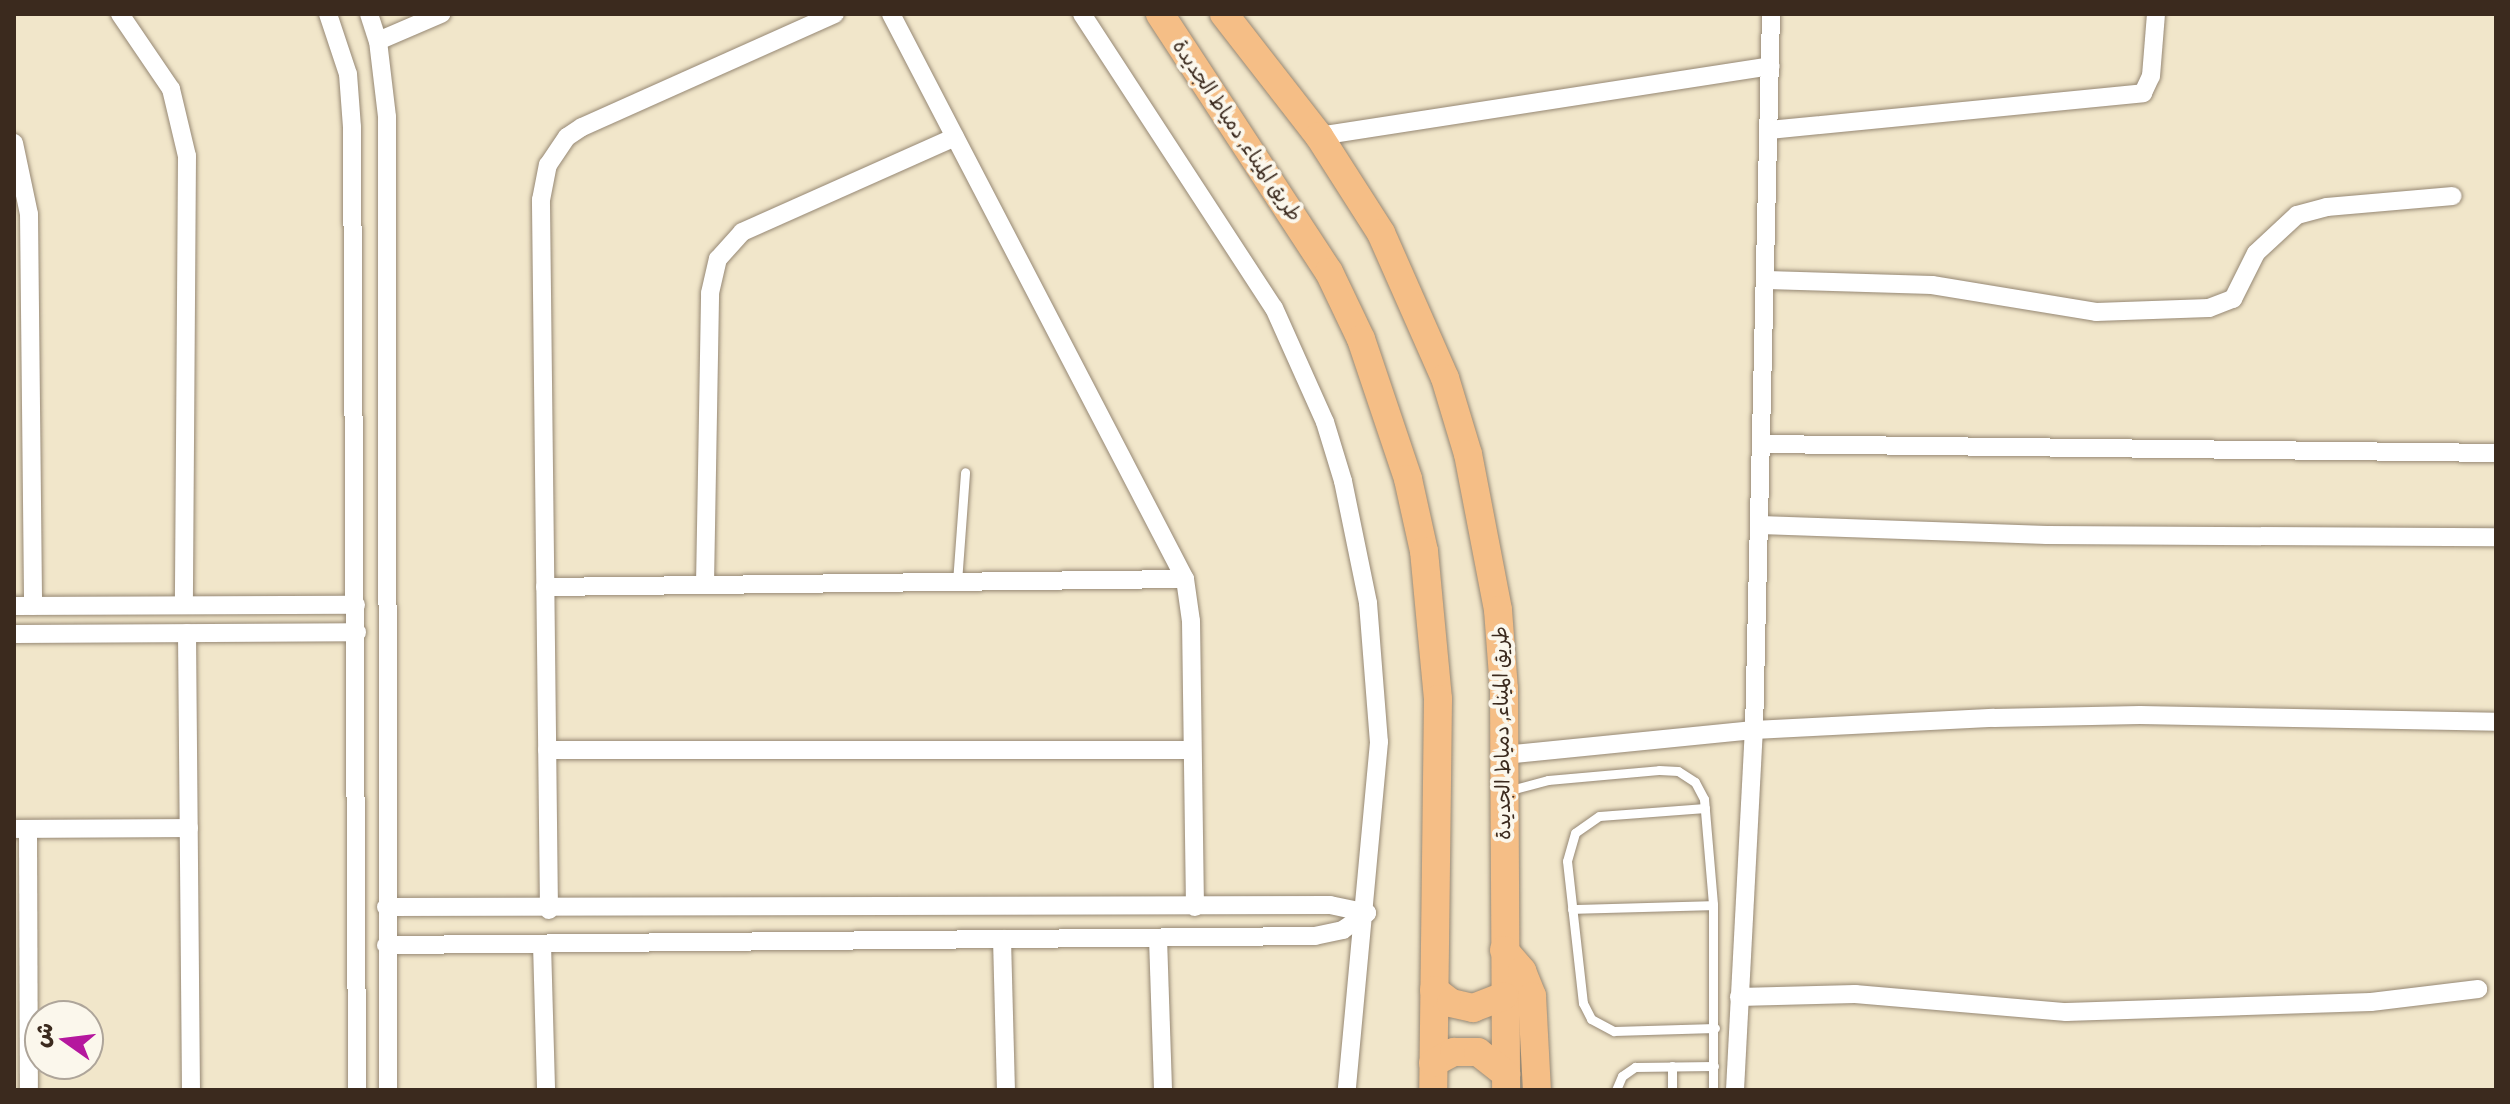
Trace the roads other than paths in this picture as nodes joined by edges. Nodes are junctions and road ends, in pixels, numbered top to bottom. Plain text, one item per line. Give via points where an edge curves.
1 (120, 14) edge
2 (328, 14) edge
3 (369, 14) edge
4 (441, 14) edge
5 (835, 14) edge
6 (891, 14) edge
7 (1082, 14) edge
8 (1160, 14) edge
9 (1224, 14) edge
10 (1771, 14) edge
11 (2156, 14) edge
12 (378, 41) junction
13 (1771, 66) junction
14 (1769, 130) junction
15 (1319, 136) junction
16 (955, 137) junction
17 (14, 143) edge
18 (2453, 196) dead end
19 (1767, 280) junction
20 (1763, 444) junction
21 (23, 447) edge
22 (2496, 453) edge
23 (965, 472) dead end
24 (1760, 525) junction
25 (2496, 537) edge
26 (1185, 579) junction
27 (957, 582) junction
28 (705, 585) junction
29 (545, 587) junction
30 (184, 605) junction
31 (356, 605) junction
32 (24, 606) edge
33 (357, 632) junction
34 (187, 633) junction
35 (14, 634) edge
36 (2496, 722) edge
37 (1754, 730) junction
38 (547, 750) junction
39 (1192, 750) junction
40 (1504, 755) junction
41 (1504, 793) junction
42 (1705, 808) junction
43 (189, 828) junction
44 (21, 829) edge
45 (1713, 905) junction
46 (386, 907) junction
47 (1195, 907) junction
48 (1572, 909) junction
49 (549, 910) junction
50 (1367, 913) junction
51 (1158, 938) junction
52 (1002, 939) junction
53 (542, 944) junction
54 (386, 945) junction
55 (1504, 950) junction
56 (2478, 989) dead end
57 (1434, 990) junction
58 (1504, 996) junction
59 (1739, 997) junction
60 (1715, 1028) junction
61 (1672, 1066) junction
62 (1714, 1066) junction
63 (1433, 1076) edge
64 (1506, 1082) edge
65 (29, 1090) edge
66 (191, 1090) edge
67 (357, 1090) edge
68 (388, 1090) edge
69 (546, 1090) edge
70 (1006, 1090) edge
71 (1163, 1090) edge
72 (1347, 1090) edge
73 (1537, 1090) edge
74 (1616, 1090) edge
75 (1672, 1090) edge
76 (1713, 1090) edge
77 (1735, 1090) edge

1 - 30 street via 171,89 187,156
2 - 31 street via 351,100
3 - 12 street
4 - 12 street
5 - 29 street via 582,127 567,137 548,165 541,200
6 - 16 street
7 - 50 street via 1234,239 1302,364 1329,434 1356,535 1375,660 1377,784
8 - 57 main road, طريق الميناء, دمياط الجديدة via 1291,206 1329,272 1361,339 1408,479 1424,551 1438,699
9 - 15 main road, طريق الميناء, دمياط الجديدة
10 - 13 street
11 - 14 street via 2151,76 2143,93
12 - 46 street via 387,117
13 - 14 street
13 - 15 street
14 - 19 street
15 - 40 main road, طريق الميناء, دمياط الجديدة via 1381,233 1445,378 1485,532 1498,610
16 - 26 street
16 - 28 street via 742,232 718,259 710,293
17 - 21 street via 29,214
18 - 19 street via 2327,207 2297,215 2256,253 2233,299 2209,308 2096,312 1932,285
19 - 20 street
20 - 22 street
20 - 24 street
21 - 32 street
23 - 27 lane
24 - 25 street via 2047,535
24 - 37 street
26 - 27 street
26 - 39 street via 1191,621
27 - 28 street
28 - 29 street
29 - 38 street
30 - 31 street
30 - 32 street
31 - 33 street
33 - 34 street
33 - 67 street
34 - 35 street
34 - 43 street
36 - 37 street via 2140,715
37 - 40 street
37 - 59 street
38 - 39 street
38 - 49 street
39 - 47 street
40 - 41 main road, طريق الميناء, دمياط الجديدة
41 - 42 lane via 1548,780 1669,769 1695,782
41 - 55 main road, طريق الميناء, دمياط الجديدة
42 - 45 lane
42 - 48 lane via 1609,815 1582,826 1568,851
43 - 44 street
43 - 66 street
44 - 65 street
45 - 48 lane
45 - 60 lane
46 - 49 street
46 - 54 street
47 - 49 street
47 - 50 street via 1330,905
48 - 60 lane via 1583,1003 1598,1025 1614,1031
50 - 51 street via 1329,935
50 - 72 street
51 - 52 street
51 - 71 street
52 - 53 street
52 - 70 street
53 - 54 street
53 - 69 street
54 - 68 street
55 - 58 main road, طريق الميناء, دمياط الجديدة
55 - 73 main road via 1522,971 1532,996
56 - 59 street via 2371,1002 2066,1012 1855,994
57 - 58 main road via 1451,1003 1473,1008
57 - 63 main road, طريق الميناء, دمياط الجديدة
58 - 64 main road, طريق الميناء, دمياط الجديدة
59 - 77 street
60 - 62 lane
61 - 62 lane
61 - 74 lane via 1628,1070
61 - 75 lane
62 - 76 lane
63 - 64 main road via 1454,1052 1478,1052

